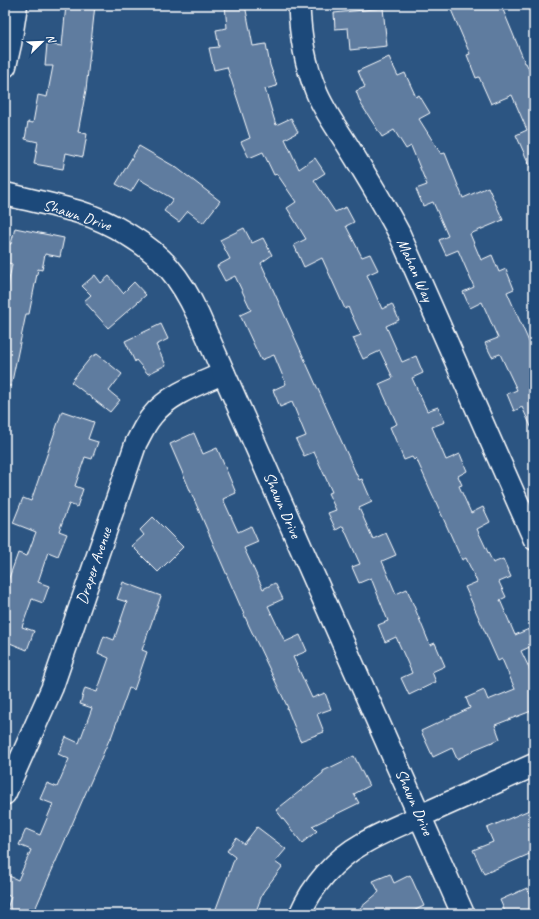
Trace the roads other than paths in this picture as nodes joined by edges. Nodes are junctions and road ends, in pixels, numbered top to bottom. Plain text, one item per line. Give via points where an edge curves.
1 (16, 5) edge
2 (299, 5) edge
3 (5, 66) edge
4 (5, 194) edge
5 (224, 373) junction
6 (534, 539) edge
7 (534, 765) edge
8 (5, 794) edge
9 (420, 816) junction
10 (300, 914) edge
11 (463, 914) edge

1 - 3 street
2 - 6 street, Mahan Way via 305,56 317,93 399,233
4 - 5 street, Shawn Drive via 80,212 119,229 149,250 169,268 191,300
5 - 8 street, Draper Avenue via 166,402 147,422 136,443 52,688
5 - 9 street, Shawn Drive
7 - 9 street
9 - 10 street via 361,844 332,867 305,902
9 - 11 street, Shawn Drive

